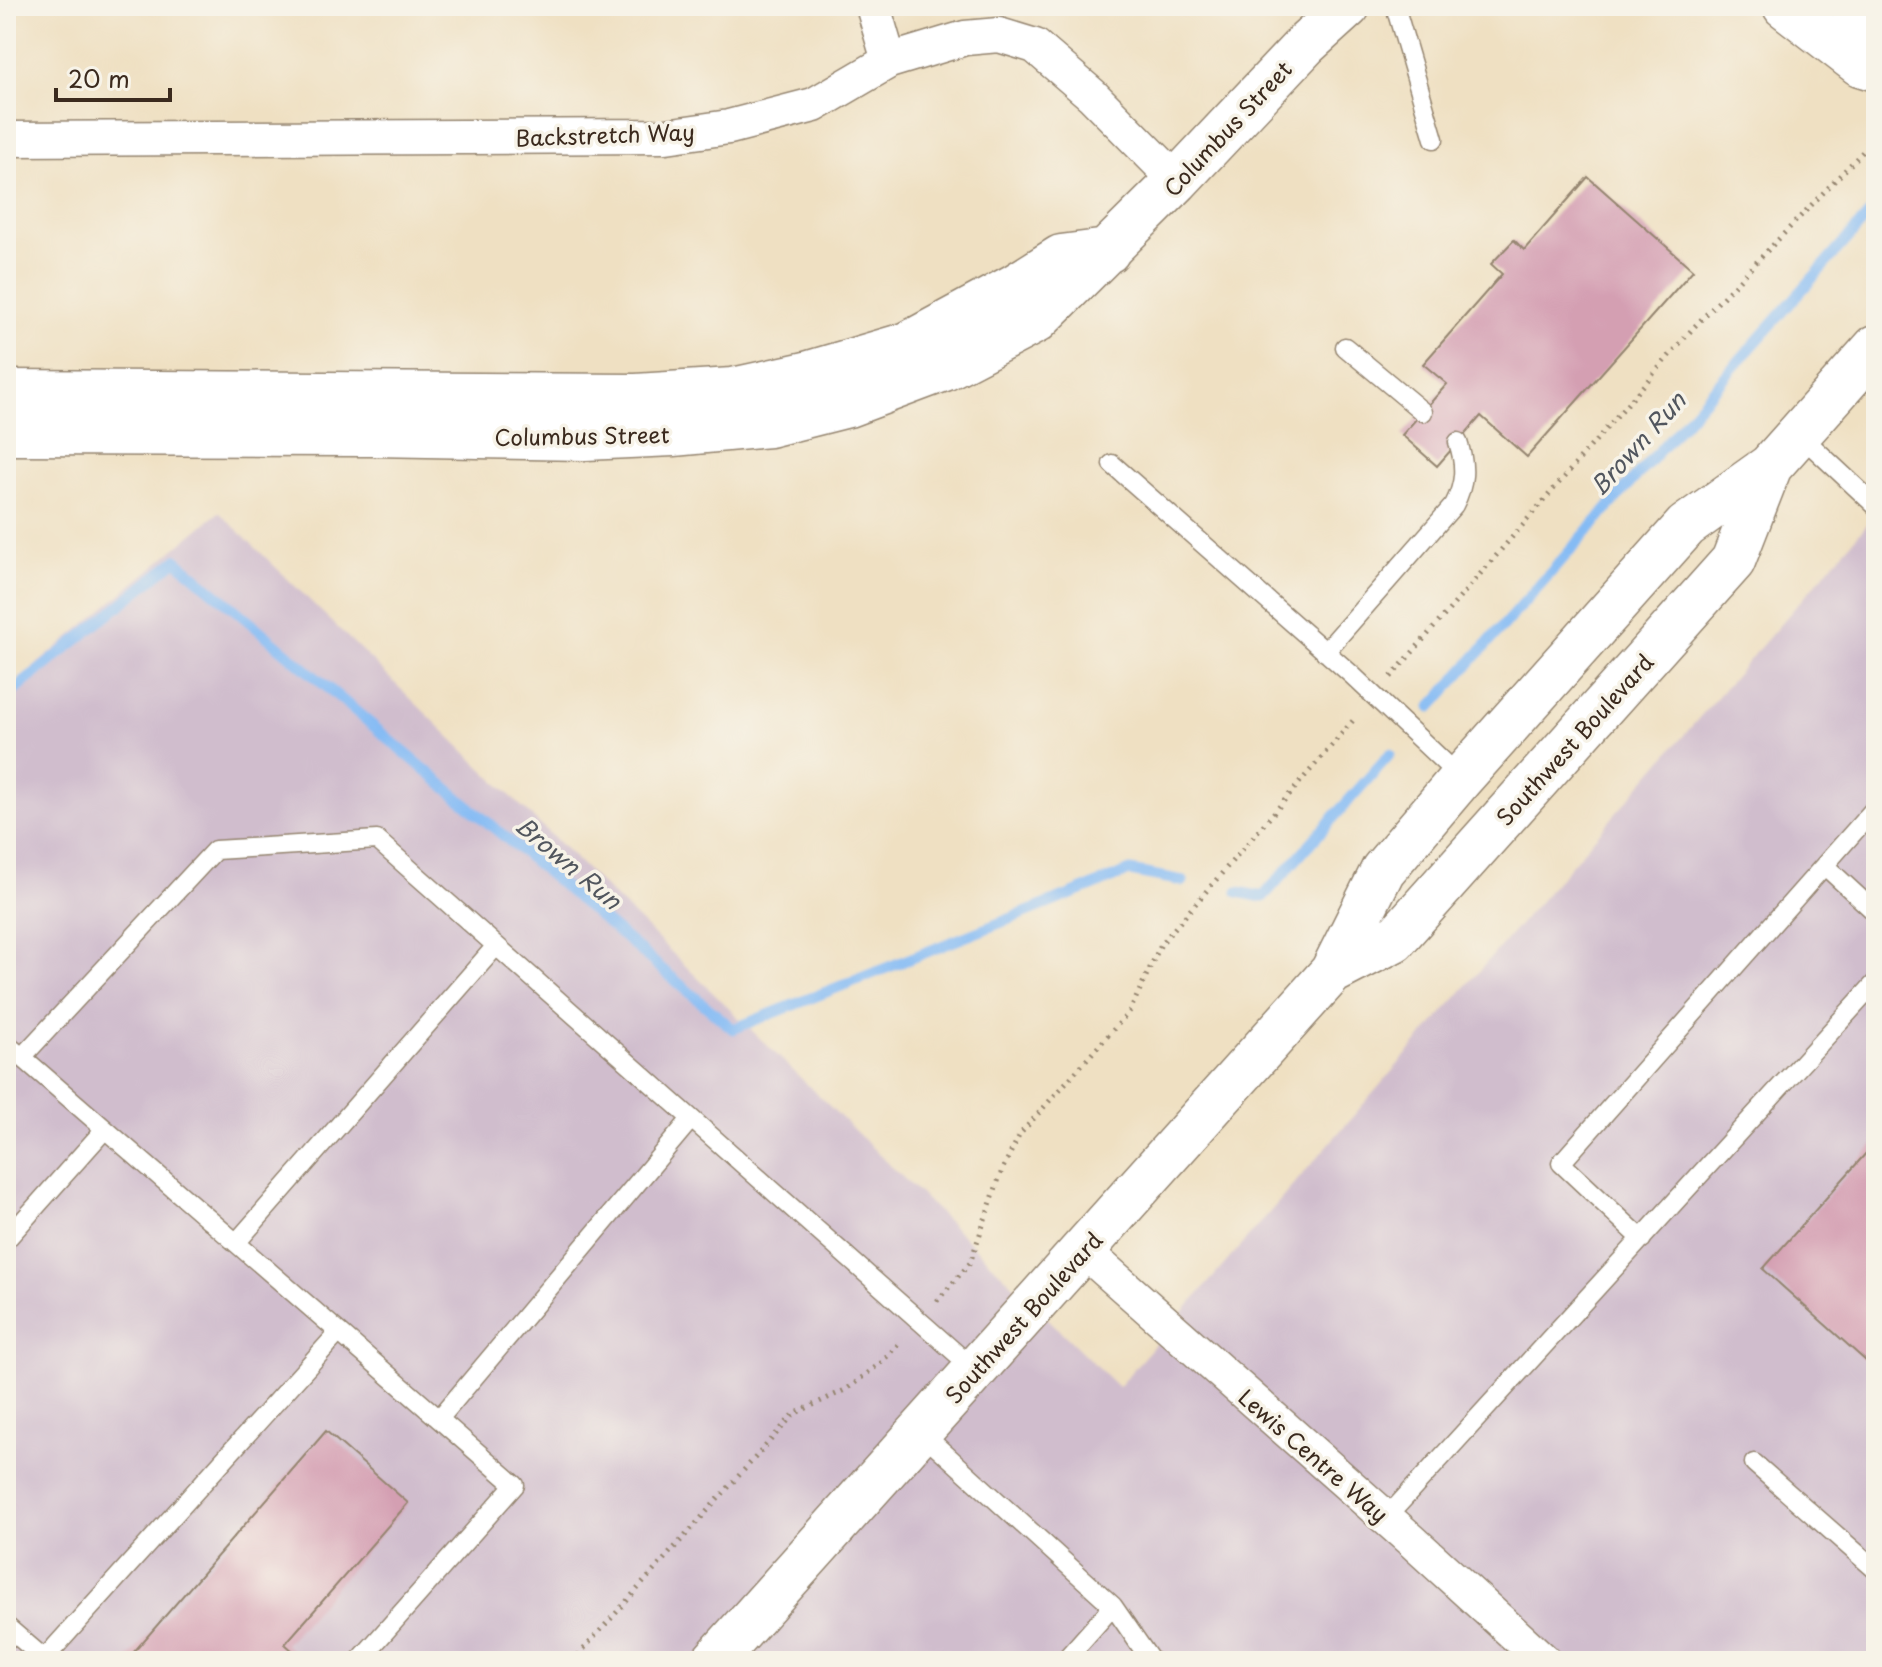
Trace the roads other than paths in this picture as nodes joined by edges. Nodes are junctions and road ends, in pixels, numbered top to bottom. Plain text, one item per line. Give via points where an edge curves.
1 (873, 6) edge
2 (1348, 6) edge
3 (1395, 6) edge
4 (1785, 6) edge
5 (1853, 6) edge
6 (1876, 28) edge
7 (889, 61) junction
8 (1876, 69) edge
9 (6, 139) edge
10 (1434, 139) dead end
11 (1177, 181) junction
12 (1108, 251) junction
13 (1345, 347) dead end
14 (1876, 347) edge
15 (6, 392) edge
16 (1423, 412) dead end
17 (6, 433) edge
18 (1799, 434) junction
19 (1458, 442) dead end
20 (1112, 464) dead end
21 (1770, 466) junction
22 (1876, 506) edge
23 (1325, 652) junction
24 (1461, 778) junction
25 (1876, 807) edge
26 (1825, 866) junction
27 (1876, 913) edge
28 (496, 946) junction
29 (1332, 972) junction
30 (1876, 982) edge
31 (6, 1044) edge
32 (22, 1057) junction
33 (691, 1119) junction
34 (105, 1129) junction
35 (1642, 1239) junction
36 (6, 1240) edge
37 (236, 1243) junction
38 (1083, 1250) junction
39 (339, 1332) junction
40 (975, 1370) junction
41 (439, 1419) junction
42 (921, 1432) junction
43 (1754, 1463) dead end
44 (1386, 1518) junction
45 (1876, 1570) edge
46 (1113, 1606) junction
47 (6, 1626) edge
48 (46, 1660) edge
49 (359, 1661) edge
50 (714, 1661) edge
51 (1064, 1661) edge
52 (1151, 1661) edge
53 (1544, 1661) edge

1 - 7 street
2 - 11 street, Columbus Street
3 - 10 lane
4 - 8 street via 1860,64
5 - 6 street
7 - 9 street, Backstretch Way via 814,105 729,127 666,136
7 - 11 street, Backstretch Way via 965,38 999,35 1035,46
11 - 12 street, Columbus Street
12 - 15 street, Columbus Street via 1061,257 908,344 733,390 636,396
12 - 17 street, Columbus Street via 1036,321 944,369 848,405 769,425 585,438
13 - 16 lane
14 - 18 street, Southwest Boulevard
18 - 21 street, Southwest Boulevard
18 - 22 lane
19 - 23 lane via 1465,472 1454,505
20 - 23 lane
21 - 24 street, Southwest Boulevard via 1686,526
21 - 29 street, Southwest Boulevard via 1733,561 1394,940
23 - 24 lane
24 - 29 street, Southwest Boulevard via 1383,870
25 - 26 lane
26 - 27 lane
26 - 35 lane via 1561,1163
28 - 32 lane via 377,840 215,850
28 - 33 lane
28 - 37 lane
29 - 38 street, Southwest Boulevard
30 - 35 lane
31 - 32 lane
32 - 34 lane
33 - 40 lane
33 - 41 lane
34 - 36 lane
34 - 37 lane
35 - 44 lane
37 - 39 lane
38 - 40 street, Southwest Boulevard
38 - 44 street, Lewis Centre Way
39 - 41 lane
39 - 48 lane
40 - 42 street, Southwest Boulevard
41 - 49 lane via 515,1485
42 - 46 lane
42 - 50 street, Southwest Boulevard
43 - 45 lane
44 - 53 street, Lewis Centre Way
46 - 51 lane
46 - 52 lane
47 - 48 lane

